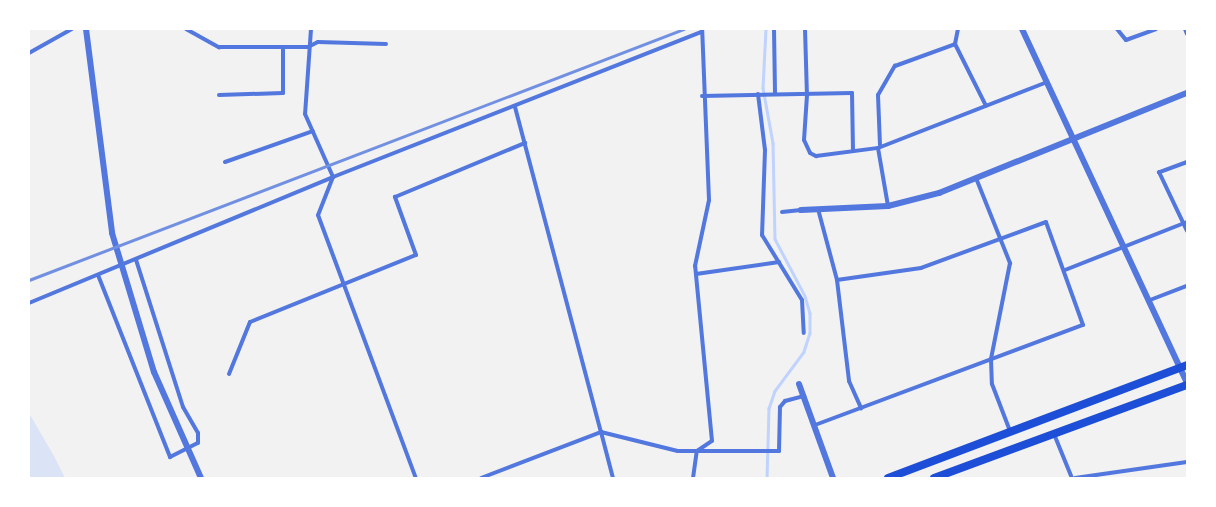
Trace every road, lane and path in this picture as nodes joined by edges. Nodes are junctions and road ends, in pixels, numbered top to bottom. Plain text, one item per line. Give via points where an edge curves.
1 (72, 29) edge
2 (86, 29) edge
3 (186, 29) edge
4 (311, 29) edge
5 (774, 29) edge
6 (805, 29) edge
7 (958, 29) edge
8 (1022, 29) edge
9 (1117, 29) edge
10 (1156, 29) edge
11 (1185, 29) edge
12 (702, 31) edge
13 (1187, 34) edge
14 (386, 44) dead end
15 (955, 44) junction
16 (283, 47) junction
17 (308, 47) junction
18 (29, 53) edge
19 (1046, 82) junction
20 (1187, 93) edge
21 (758, 94) junction
22 (773, 94) junction
23 (219, 95) dead end
24 (807, 95) junction
25 (702, 96) junction
26 (986, 106) junction
27 (515, 107) junction
28 (313, 131) junction
29 (1073, 138) junction
30 (525, 144) junction
31 (879, 147) junction
32 (853, 151) junction
33 (225, 162) dead end
34 (1187, 162) edge
35 (333, 177) junction
36 (976, 178) junction
37 (888, 206) junction
38 (818, 209) junction
39 (802, 210) joint
40 (782, 212) dead end
41 (1185, 223) edge
42 (1187, 231) edge
43 (1000, 240) junction
44 (1126, 247) junction
45 (136, 260) junction
46 (779, 262) junction
47 (1065, 270) junction
48 (696, 274) junction
49 (98, 276) junction
50 (837, 280) junction
51 (344, 286) junction
52 (1187, 286) edge
53 (1150, 300) junction
54 (29, 303) edge
55 (804, 333) dead end
56 (991, 359) junction
57 (1183, 367) edge
58 (229, 374) dead end
59 (799, 384) dead end
60 (1187, 384) edge
61 (804, 396) junction
62 (861, 408) junction
63 (815, 425) junction
64 (601, 432) junction
65 (1010, 432) junction
66 (1054, 434) junction
67 (186, 448) junction
68 (697, 451) junction
69 (1187, 462) edge
70 (953, 475) edge
71 (1083, 477) edge
72 (201, 478) edge
73 (416, 478) edge
74 (481, 478) edge
75 (613, 478) edge
76 (693, 478) edge
77 (833, 478) edge
78 (888, 478) edge
79 (934, 478) edge
80 (1074, 478) edge

1 - 18 street
2 - 67 street via 112,233 154,372
3 - 16 street via 219,47
4 - 17 street
5 - 22 street
6 - 24 street
7 - 15 street
8 - 19 street
9 - 10 street via 1126,40
11 - 13 street
12 - 25 street
12 - 27 street
14 - 17 street via 318,42
15 - 26 street
15 - 31 street via 894,66 878,95
16 - 17 street
16 - 23 street via 283,93
17 - 28 street via 305,114
19 - 26 street
19 - 29 street
20 - 29 street
21 - 22 street
21 - 25 street
21 - 46 street via 764,150 762,235
22 - 24 street
24 - 32 street via 852,93
24 - 32 street via 804,140 810,153 816,156
25 - 48 street via 709,200
26 - 31 street
27 - 30 street
27 - 35 street
28 - 33 street
28 - 35 street
29 - 36 street
29 - 44 street
30 - 51 street via 395,197 416,255
30 - 64 street
31 - 32 street
31 - 37 street
34 - 41 street via 1159,172
35 - 45 street
35 - 51 street via 318,215
36 - 37 street via 939,193
36 - 43 street
37 - 38 street
38 - 39 street
38 - 50 street
39 - 40 street
41 - 42 street
41 - 44 street
43 - 47 street via 1046,222
43 - 50 street via 921,268
43 - 56 street via 1010,263
44 - 47 street
44 - 53 street
45 - 49 street
45 - 67 street via 183,407 198,433 198,443
46 - 48 street
46 - 55 street via 802,300
47 - 56 street via 1083,325
48 - 68 street via 712,441
49 - 54 street
49 - 67 street via 170,457
50 - 62 street via 849,381
51 - 58 street via 250,322
51 - 73 street
52 - 53 street
53 - 57 street
56 - 62 street
56 - 65 street via 992,384
57 - 60 street
57 - 65 highway
59 - 61 street
60 - 66 highway
61 - 63 street
61 - 68 street via 785,401 780,407 779,451
62 - 63 street
63 - 77 street
64 - 68 street via 678,451
64 - 74 street
64 - 75 street
65 - 78 highway
66 - 70 highway
66 - 80 street
67 - 72 street
68 - 76 street
69 - 71 street
70 - 79 highway
71 - 80 street

